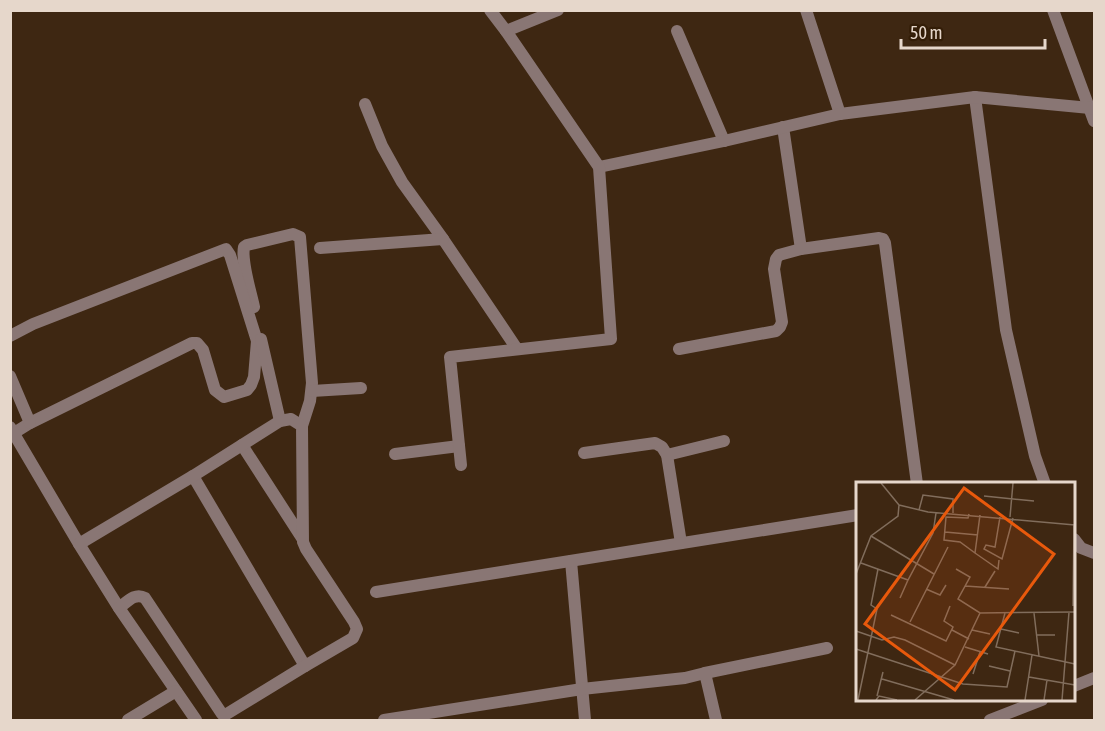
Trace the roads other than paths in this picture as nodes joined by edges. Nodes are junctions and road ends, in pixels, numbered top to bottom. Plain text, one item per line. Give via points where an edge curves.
1 (490, 10) edge
2 (558, 10) edge
3 (1053, 10) edge
4 (810, 12) edge
5 (506, 31) junction
6 (676, 31) dead end
7 (975, 97) junction
8 (365, 104) dead end
9 (1092, 108) edge
10 (840, 114) junction
11 (1095, 121) edge
12 (783, 127) junction
13 (724, 141) junction
14 (599, 167) junction
15 (442, 239) junction
16 (320, 248) dead end
17 (801, 249) junction
18 (10, 336) edge
19 (517, 349) junction
20 (680, 350) dead end
21 (10, 376) edge
22 (361, 388) dead end
23 (312, 391) junction
24 (280, 421) junction
25 (30, 423) junction
26 (302, 426) junction
27 (12, 430) edge
28 (724, 441) dead end
29 (242, 446) junction
30 (459, 446) junction
31 (584, 453) dead end
32 (395, 454) dead end
33 (667, 455) junction
34 (461, 465) dead end
35 (193, 476) junction
36 (917, 482) edge
37 (1045, 482) edge
38 (856, 515) edge
39 (303, 538) junction
40 (1075, 540) edge
41 (681, 543) junction
42 (79, 544) junction
43 (1095, 553) edge
44 (571, 561) junction
45 (376, 592) dead end
46 (119, 608) junction
47 (827, 648) dead end
48 (305, 666) junction
49 (705, 674) junction
50 (1095, 678) edge
51 (1075, 687) edge
52 (582, 690) junction
53 (176, 691) junction
54 (1037, 701) edge
55 (128, 720) edge
56 (196, 720) edge
57 (384, 720) edge
58 (585, 720) edge
59 (716, 720) edge
60 (990, 720) edge

1 - 5 street
2 - 5 street
3 - 9 street
4 - 10 street
5 - 14 street
6 - 13 street
7 - 9 street
7 - 10 street
7 - 37 street via 1006,330
8 - 15 street via 402,182
9 - 11 street
10 - 12 street
12 - 13 street
12 - 17 street
13 - 14 street
14 - 19 street via 610,339
15 - 16 street
15 - 19 street
17 - 20 street via 776,259 782,322 776,331
17 - 36 street via 879,238 885,243
18 - 25 street via 226,249 257,341 254,377 247,390 224,397 219,394 203,350 192,343
19 - 30 street via 450,357
21 - 25 street
22 - 23 street
23 - 24 street via 300,237 293,234 247,245 244,262
23 - 26 street
24 - 26 street via 291,419
24 - 29 street
25 - 27 street
26 - 39 street
27 - 42 street
28 - 33 street
29 - 35 street
29 - 39 street
30 - 32 street
30 - 34 street
31 - 33 street via 655,443
33 - 41 street
35 - 42 street
35 - 48 street
38 - 41 street
39 - 48 street via 357,630 353,638
40 - 43 street via 1081,548
41 - 44 street
42 - 46 street
44 - 45 street
44 - 52 street
46 - 48 street via 136,596 145,598 225,715
46 - 53 street
47 - 49 street
49 - 52 street
49 - 59 street
50 - 51 street
52 - 57 street
52 - 58 street
53 - 55 street
53 - 56 street
54 - 60 street

